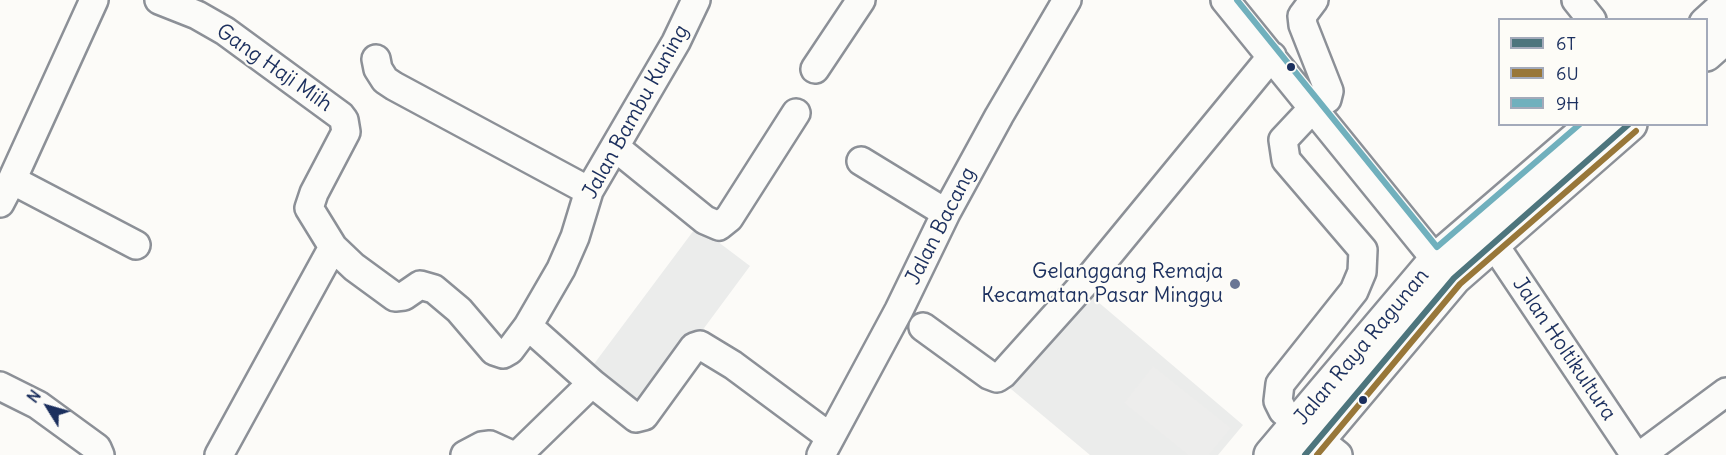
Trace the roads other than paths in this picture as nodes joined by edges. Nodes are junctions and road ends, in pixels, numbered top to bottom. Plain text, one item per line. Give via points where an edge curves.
1 (94, 0) edge
2 (159, 0) edge
3 (696, 0) edge
4 (861, 0) edge
5 (1066, 0) edge
6 (1225, 0) edge
7 (1314, 0) edge
8 (1576, 0) edge
9 (1720, 0) edge
10 (1726, 6) edge
11 (1590, 18) edge
12 (1708, 23) edge
13 (1726, 36) edge
14 (1708, 53) edge
15 (1272, 56) junction
16 (376, 59) dead end
17 (815, 69) dead end
18 (1313, 108) junction
19 (796, 113) dead end
20 (1592, 126) edge
21 (1628, 126) edge
22 (615, 147) junction
23 (861, 161) dead end
24 (589, 191) junction
25 (6, 192) edge
26 (946, 213) junction
27 (1493, 243) junction
28 (136, 245) dead end
29 (333, 247) junction
30 (1436, 260) junction
31 (528, 326) junction
32 (923, 327) dead end
33 (510, 350) joint
34 (592, 383) junction
35 (0, 386) edge
36 (1726, 392) edge
37 (1315, 443) edge
38 (826, 446) edge
39 (100, 455) edge
40 (219, 455) edge
41 (465, 455) edge
42 (512, 455) edge
43 (518, 455) edge
44 (1271, 455) edge
45 (1635, 455) edge
46 (1641, 455) edge

1 - 25 street
2 - 29 street, Gang Haji Miih via 225,31 341,116 346,132 309,208
3 - 22 street, Jalan Bambu Kuning
4 - 17 street
5 - 26 street, Jalan Bacang
6 - 15 street
7 - 18 street via 1302,16 1303,25 1329,91 1327,99
8 - 11 street
9 - 10 street
10 - 12 main road
13 - 14 main road
15 - 18 street
15 - 32 street via 1091,276 1000,377 989,375
16 - 24 street via 385,80 394,86
18 - 30 street
18 - 37 street via 1283,140 1286,160 1363,249 1362,272 1354,291 1280,384 1278,401 1283,411
19 - 22 street via 729,218 720,226 705,220
20 - 30 main road, Jalan Raya Ragunan
21 - 27 main road, Jalan Raya Ragunan
22 - 24 street, Jalan Bambu Kuning
23 - 26 street
24 - 31 street, Jalan Bambu Kuning via 568,255
25 - 28 street
26 - 38 street, Jalan Bacang
27 - 37 main road, Jalan Raya Ragunan via 1454,278
27 - 45 street, Jalan Holtikultura
29 - 33 street, Gang Haji Miih via 395,297 420,285 434,289 459,310 494,351 503,354
29 - 40 street
30 - 37 main road, Jalan Raya Ragunan
31 - 33 street, Jalan Bambu Kuning
31 - 34 street
34 - 38 street via 636,417 644,416 694,347 700,345 733,365
34 - 43 street
35 - 39 street via 38,405 97,448
36 - 46 street
37 - 44 main road, Jalan Raya Ragunan
41 - 42 street via 490,445

